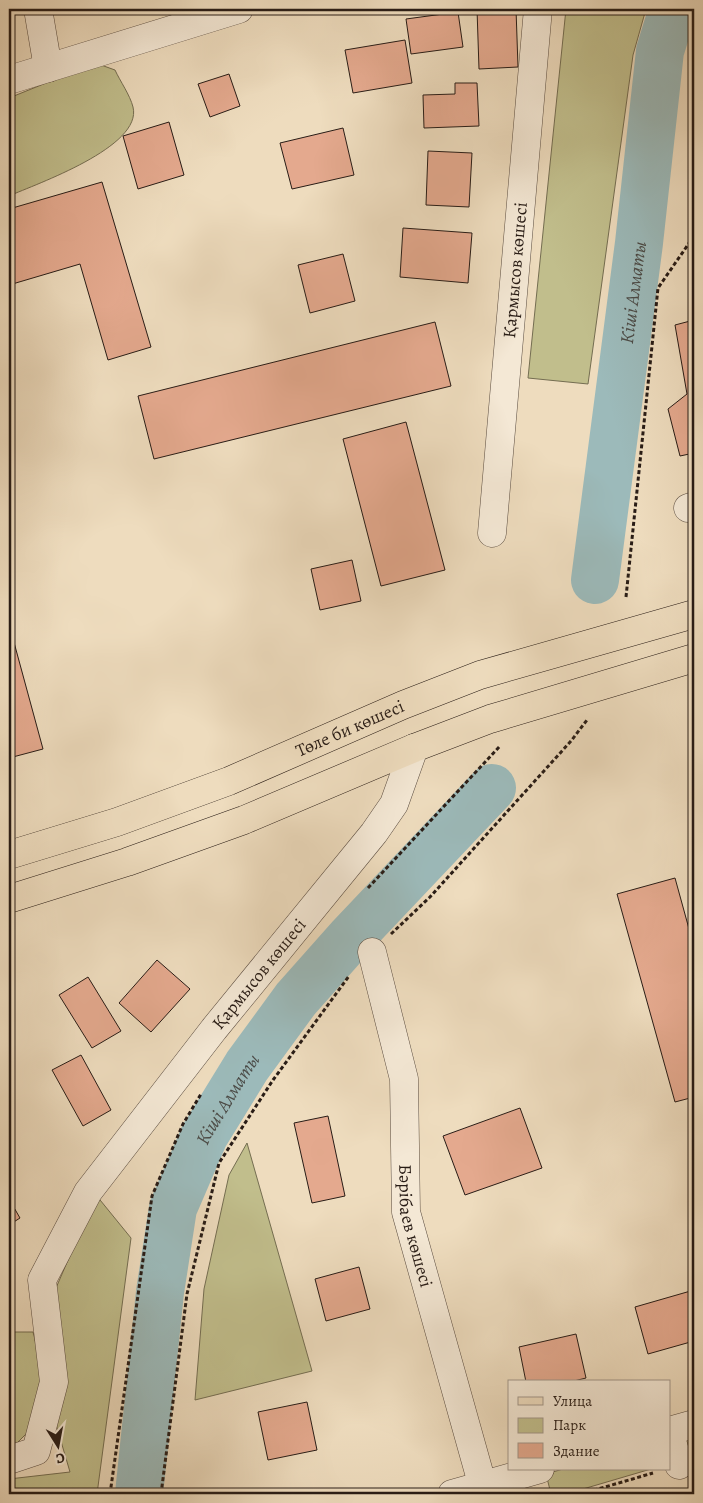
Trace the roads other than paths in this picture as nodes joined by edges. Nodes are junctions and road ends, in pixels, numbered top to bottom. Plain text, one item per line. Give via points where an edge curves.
1 (38, 9) edge
2 (239, 9) edge
3 (538, 9) edge
4 (48, 68) junction
5 (9, 80) edge
6 (492, 532) dead end
7 (694, 614) edge
8 (694, 658) edge
9 (414, 748) junction
10 (9, 855) edge
11 (9, 899) edge
12 (372, 952) road end
13 (694, 1424) edge
14 (670, 1431) edge
15 (9, 1460) edge
16 (537, 1470) edge
17 (483, 1490) edge
18 (452, 1494) edge

1 - 4 street
2 - 4 street
3 - 6 street, Қармысов көшесі
4 - 5 street
7 - 10 main road, Төле би көшесі via 480,675 229,780 117,822
8 - 9 main road via 490,719
9 - 11 main road via 244,820 128,862
9 - 15 street, Қармысов көшесі via 394,804 374,834 214,1029 88,1192 42,1280 54,1382 36,1451
12 - 17 street, Бәрібаев көшесі via 404,1079 406,1212
13 - 14 street
16 - 17 street
17 - 18 street

